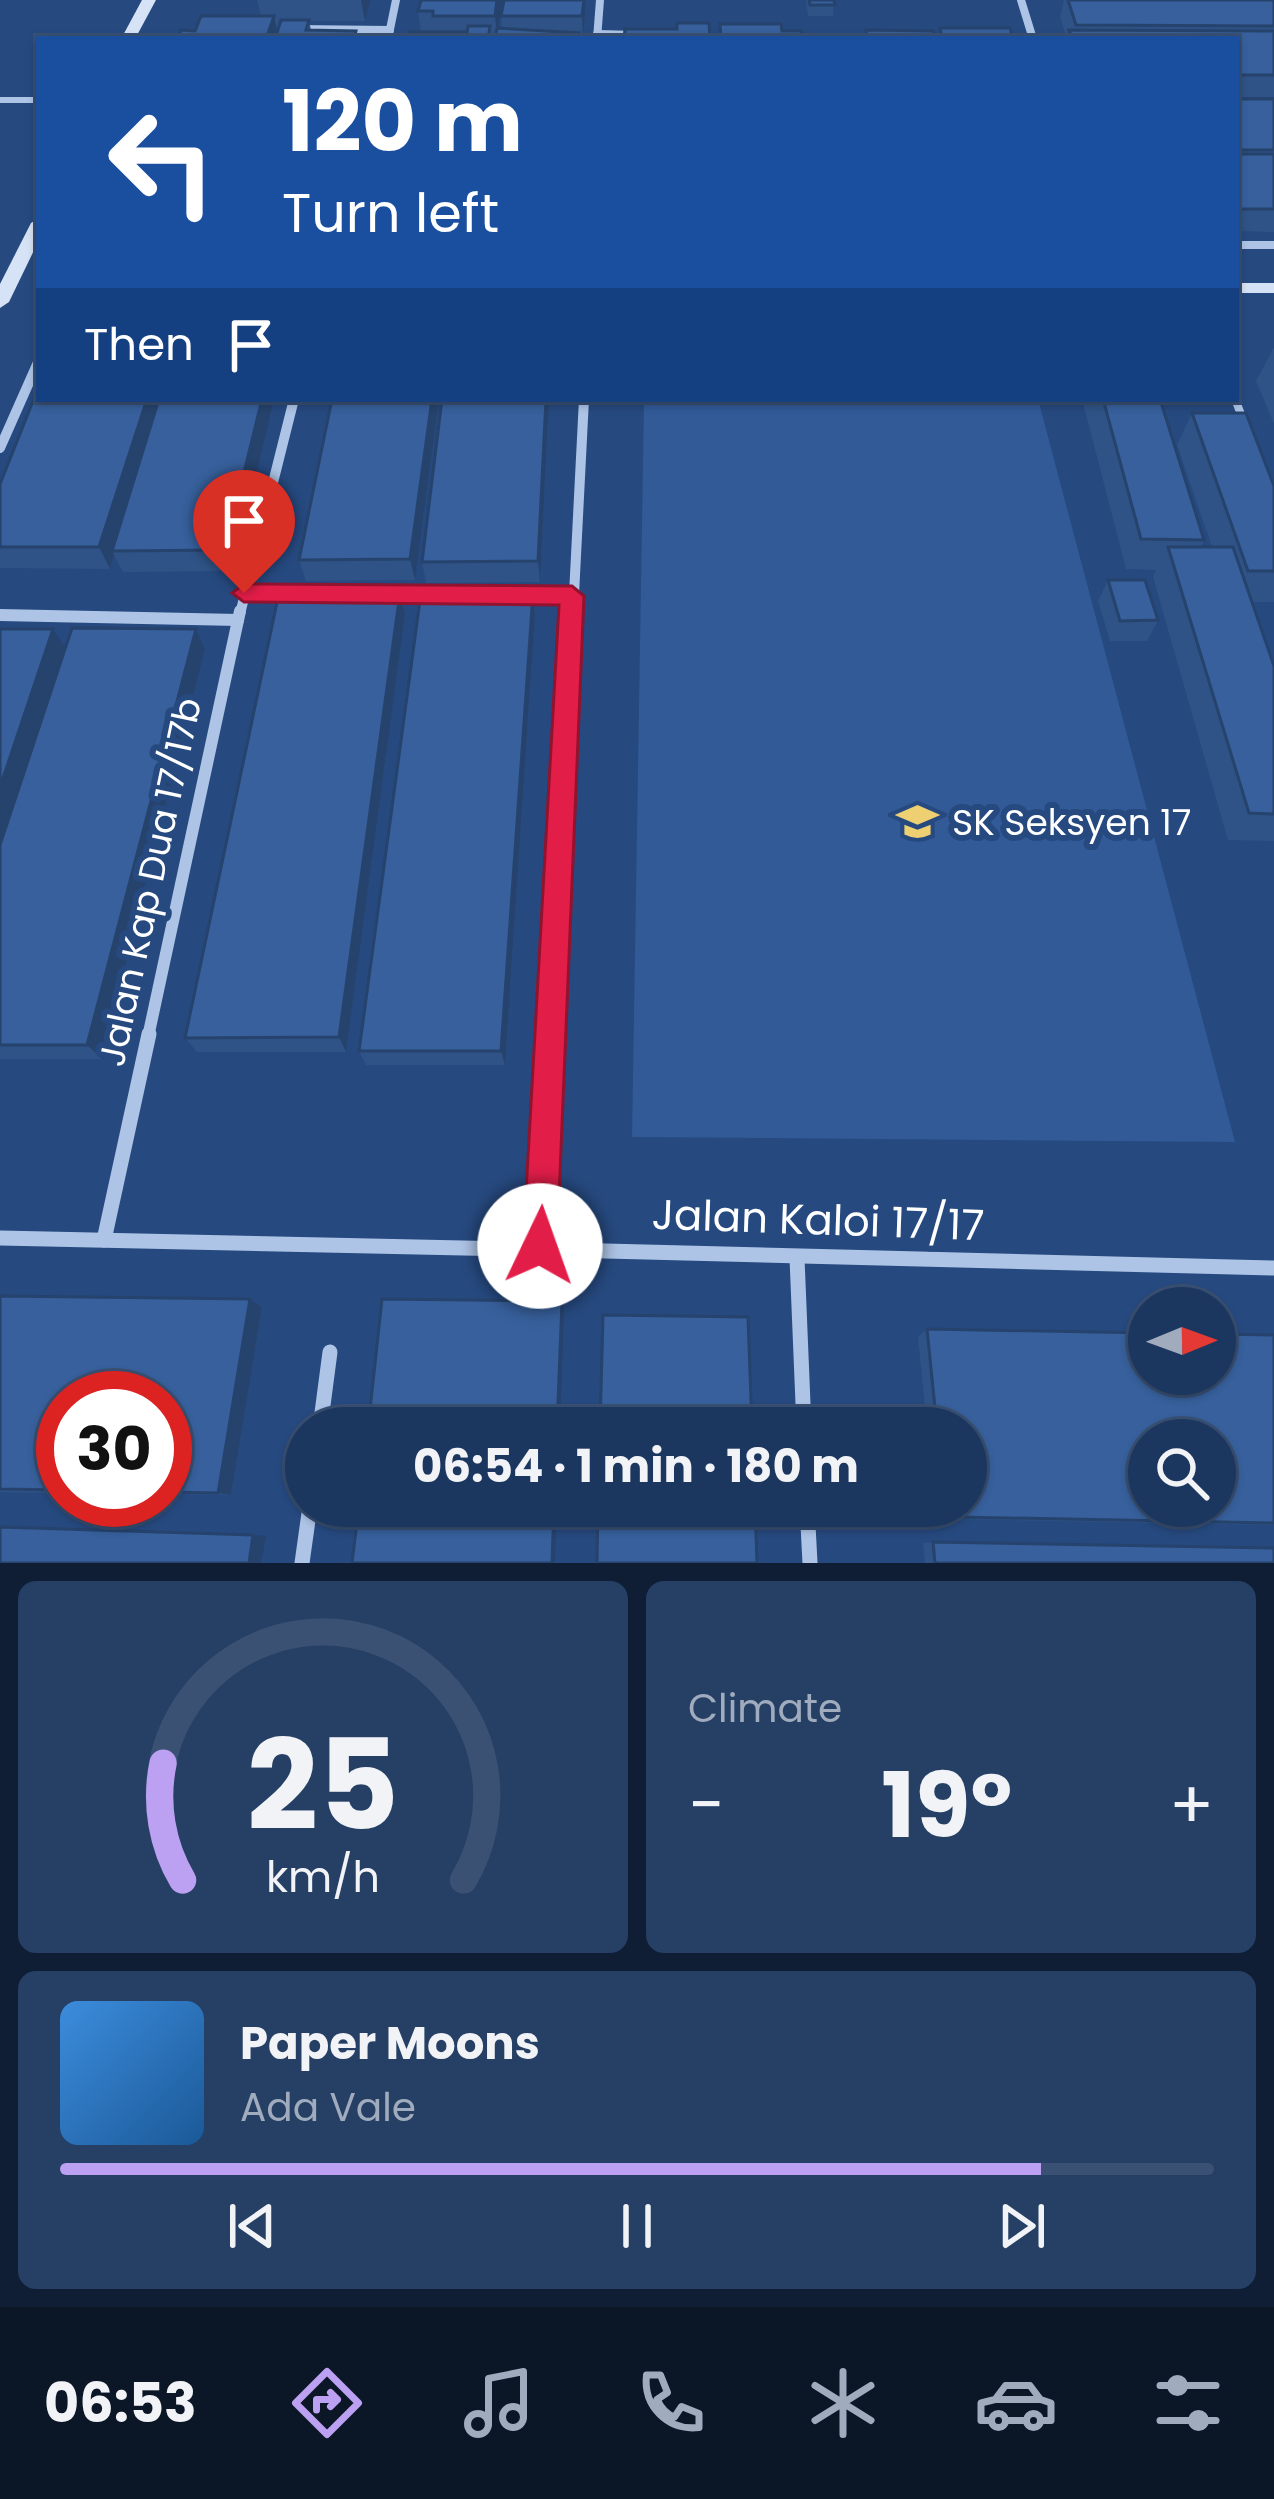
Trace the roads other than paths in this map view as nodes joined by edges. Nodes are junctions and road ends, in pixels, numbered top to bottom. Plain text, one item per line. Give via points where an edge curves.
1 (148, 0) edge
2 (397, 0) edge
3 (600, 0) edge
4 (1021, 0) edge
5 (278, 28) edge
6 (389, 34) edge
7 (641, 35) edge
8 (130, 36) edge
9 (597, 36) edge
10 (619, 36) edge
11 (1032, 36) edge
12 (0, 100) edge
13 (36, 100) edge
14 (36, 229) edge
15 (1239, 245) edge
16 (1274, 245) edge
17 (13, 276) junction
18 (36, 277) edge
19 (1239, 288) edge
20 (1274, 288) edge
21 (0, 302) edge
22 (36, 366) edge
23 (293, 402) edge
24 (584, 402) edge
25 (1236, 402) edge
26 (1246, 430) edge
27 (0, 448) edge
28 (244, 593) junction
29 (315, 594) edge
30 (362, 594) edge
31 (455, 595) edge
32 (502, 595) edge
33 (572, 596) junction
34 (0, 615) edge
35 (238, 620) junction
36 (0, 1238) edge
37 (104, 1240) junction
38 (540, 1246) junction
39 (797, 1258) junction
40 (1274, 1268) edge
41 (330, 1352) dead end
42 (323, 1407) edge
43 (803, 1407) edge
44 (307, 1527) edge
45 (808, 1527) edge
46 (302, 1563) edge
47 (809, 1563) edge

1 - 8 street
2 - 6 street
3 - 9 street
4 - 11 street
5 - 6 street
7 - 10 street
12 - 13 lane
14 - 17 street
15 - 16 street
17 - 18 street
17 - 21 street
19 - 20 street
22 - 27 street
23 - 28 street, Jalan Kap Dua 17/17b
24 - 33 street
25 - 26 lane
28 - 29 street
28 - 35 street, Jalan Kap Dua 17/17b
30 - 31 street
32 - 33 street
33 - 38 street
34 - 35 street
35 - 37 street, Jalan Kap Dua 17/17b
36 - 37 street, Jalan Kaloi 17/17
37 - 38 street, Jalan Kaloi 17/17
38 - 39 street, Jalan Kaloi 17/17
39 - 40 street, Jalan Kaloi 17/17
39 - 43 street
41 - 42 street
44 - 46 street
45 - 47 street

